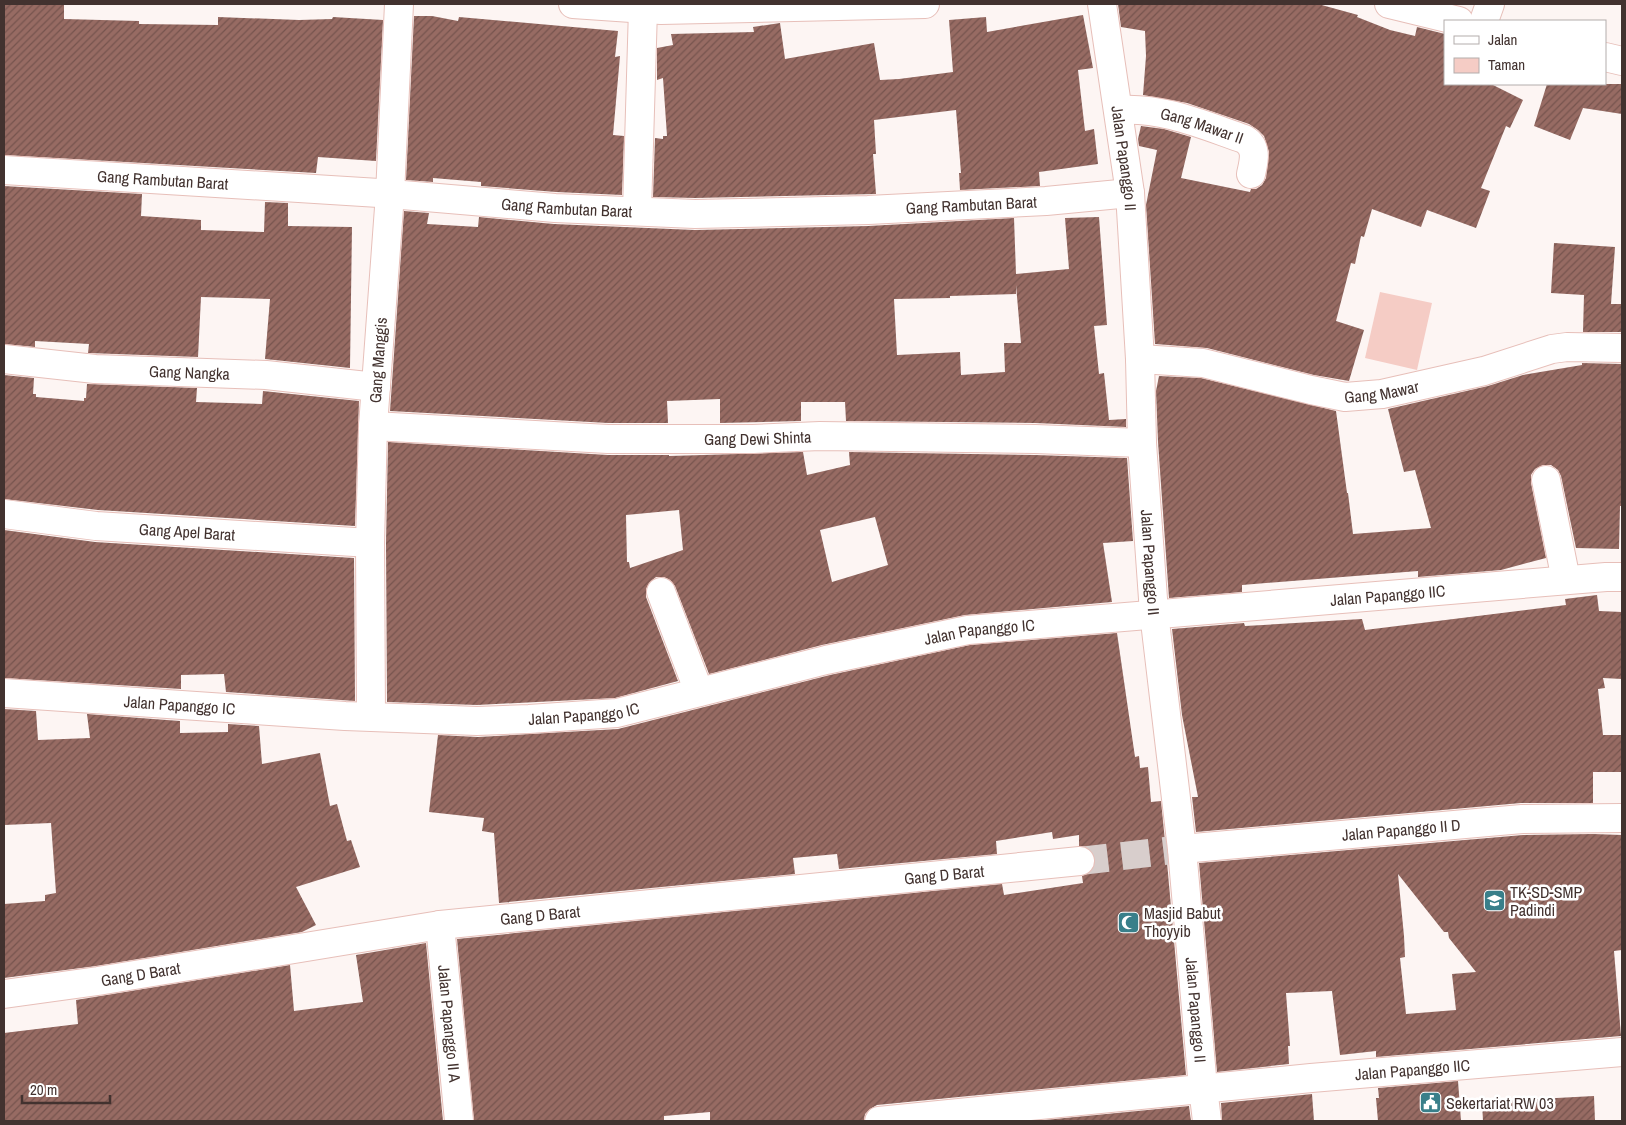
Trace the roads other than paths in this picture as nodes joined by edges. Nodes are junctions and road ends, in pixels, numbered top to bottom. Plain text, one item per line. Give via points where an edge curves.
1 (399, 4) edge
2 (573, 4) edge
3 (925, 4) edge
4 (1102, 4) edge
5 (1390, 4) edge
6 (1490, 4) edge
7 (643, 9) junction
8 (1454, 20) edge
9 (1484, 20) edge
10 (1606, 57) edge
11 (1622, 61) edge
12 (1119, 110) junction
13 (4, 170) edge
14 (1251, 174) dead end
15 (1130, 193) junction
16 (390, 194) junction
17 (638, 211) junction
18 (1622, 348) edge
19 (1140, 358) junction
20 (4, 359) edge
21 (376, 387) junction
22 (373, 426) junction
23 (1142, 443) junction
24 (1546, 480) dead end
25 (4, 514) edge
26 (370, 544) junction
27 (1622, 577) edge
28 (1566, 580) junction
29 (661, 592) dead end
30 (1154, 613) junction
31 (699, 692) junction
32 (4, 693) edge
33 (371, 716) junction
34 (1622, 818) edge
35 (1182, 849) junction
36 (1080, 861) tunnel mouth
37 (440, 925) junction
38 (4, 994) edge
39 (1622, 1052) edge
40 (1203, 1088) junction
41 (459, 1121) edge
42 (879, 1121) edge
43 (1207, 1121) edge

1 - 16 street, Gang Manggis
2 - 7 street
3 - 7 street
4 - 12 street, Jalan Papanggo II
5 - 8 street
6 - 9 street
7 - 17 street
10 - 11 street
12 - 14 street, Gang Mawar II via 1135,109 1176,116 1244,139 1253,149
12 - 15 street, Jalan Papanggo II
13 - 16 street, Gang Rambutan Barat
15 - 17 street, Gang Rambutan Barat via 1046,201 868,210 695,214
15 - 19 street, Jalan Papanggo II
16 - 17 street, Gang Rambutan Barat via 554,208
16 - 21 street, Gang Manggis
18 - 19 street, Gang Mawar via 1552,349 1484,371 1382,394 1345,397 1203,363
19 - 23 street, Jalan Papanggo II
20 - 21 street, Gang Nangka via 95,369 266,375
21 - 22 street, Gang Manggis
22 - 23 street, Gang Dewi Shinta via 608,439 820,436
22 - 26 street, Gang Manggis
23 - 30 street, Jalan Papanggo II
24 - 28 street
25 - 26 street, Gang Apel Barat via 96,526
26 - 33 street, Gang Manggis
27 - 28 street, Jalan Papanggo IIC
28 - 30 street, Jalan Papanggo IIC
29 - 31 street
30 - 31 street, Jalan Papanggo IC via 968,630 826,660
30 - 35 street, Jalan Papanggo II
31 - 33 street, Jalan Papanggo IC via 617,713 572,717 449,721
32 - 33 street, Jalan Papanggo IC
34 - 35 street, Jalan Papanggo II D via 1522,819
35 - 40 street, Jalan Papanggo II
36 - 37 street, Gang D Barat
37 - 38 street, Gang D Barat
37 - 41 street, Jalan Papanggo II A
39 - 40 street, Jalan Papanggo IIC
40 - 42 street, Jalan Papanggo IIC
40 - 43 street, Jalan Papanggo II

